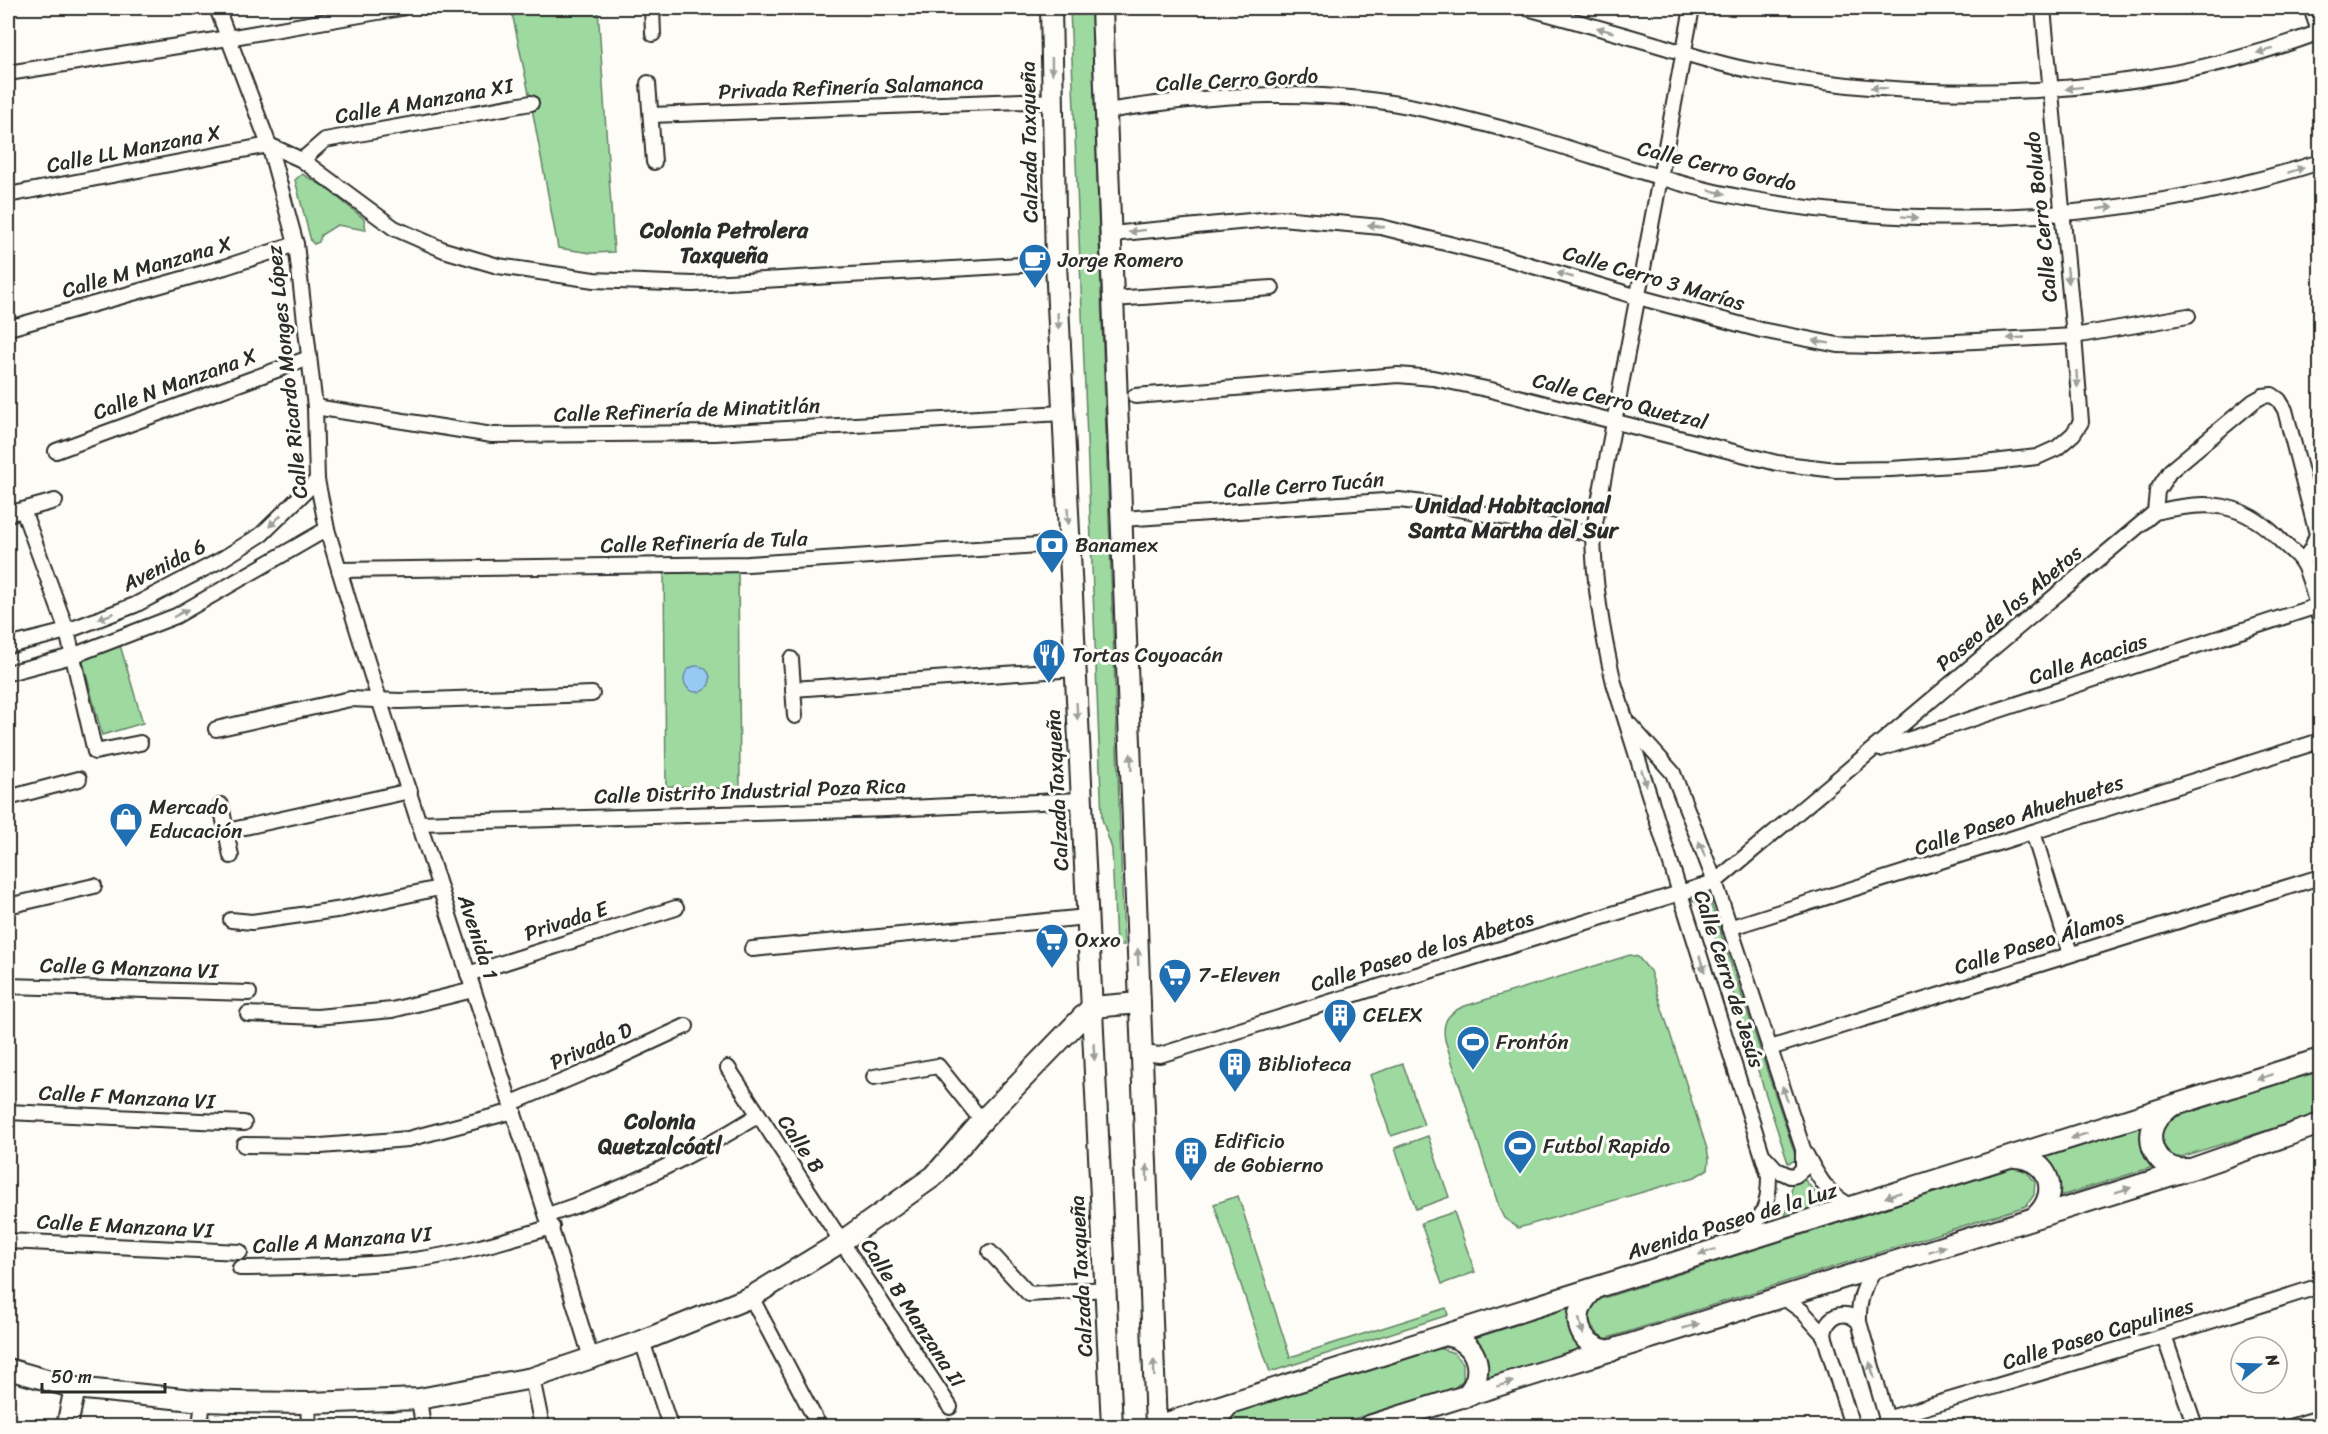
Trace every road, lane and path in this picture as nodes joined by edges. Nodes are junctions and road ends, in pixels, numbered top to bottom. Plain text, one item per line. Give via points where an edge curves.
1 (218, 8) edge
2 (401, 8) edge
3 (652, 8) edge
4 (1051, 8) edge
5 (1102, 8) edge
6 (1527, 8) edge
7 (1692, 8) edge
8 (2043, 8) edge
9 (2311, 8) edge
10 (2320, 32) edge
11 (653, 34) dead end
12 (228, 38) junction
13 (1683, 54) junction
14 (8, 74) edge
15 (648, 83) dead end
16 (2050, 90) junction
17 (1053, 102) junction
18 (531, 103) dead end
19 (1107, 111) junction
20 (651, 116) junction
21 (269, 145) junction
22 (302, 160) junction
23 (654, 162) dead end
24 (2320, 162) edge
25 (1660, 178) junction
26 (8, 195) edge
27 (2062, 213) junction
28 (1111, 234) junction
29 (296, 244) junction
30 (1056, 263) junction
31 (1272, 288) dead end
32 (1638, 297) junction
33 (1113, 299) junction
34 (2188, 316) dead end
35 (9, 328) edge
36 (2074, 336) junction
37 (309, 358) junction
38 (1135, 396) dead end
39 (315, 407) junction
40 (1063, 413) junction
41 (1614, 421) junction
42 (2080, 422) joint
43 (56, 451) dead end
44 (317, 480) junction
45 (55, 501) dead end
46 (23, 510) junction
47 (2155, 512) junction
48 (8, 514) edge
49 (1122, 519) junction
50 (327, 529) junction
51 (1593, 534) junction
52 (1069, 543) junction
53 (2302, 562) junction
54 (339, 570) junction
55 (2319, 613) edge
56 (67, 631) junction
57 (8, 646) edge
58 (72, 656) junction
59 (791, 659) dead end
60 (1075, 669) junction
61 (8, 673) edge
62 (793, 689) junction
63 (592, 694) dead end
64 (381, 700) junction
65 (795, 716) dead end
66 (1627, 722) junction
67 (216, 729) dead end
68 (2320, 741) edge
69 (140, 743) dead end
70 (1872, 752) junction
71 (79, 779) dead end
72 (410, 791) junction
73 (8, 798) edge
74 (1082, 800) junction
75 (221, 806) dead end
76 (420, 823) junction
77 (227, 831) junction
78 (2032, 832) junction
79 (231, 856) dead end
80 (2320, 877) edge
81 (1715, 882) junction
82 (94, 886) dead end
83 (440, 888) junction
84 (1679, 892) junction
85 (8, 906) edge
86 (676, 908) dead end
87 (1087, 917) junction
88 (231, 920) dead end
89 (1729, 928) junction
90 (752, 949) dead end
91 (2070, 953) junction
92 (468, 974) junction
93 (8, 986) edge
94 (473, 990) junction
95 (249, 993) dead end
96 (1140, 1003) junction
97 (1092, 1007) junction
98 (248, 1014) dead end
99 (686, 1026) dead end
100 (1770, 1048) junction
101 (1142, 1053) junction
102 (2320, 1059) edge
103 (728, 1068) dead end
104 (874, 1077) dead end
105 (513, 1107) junction
106 (2170, 1107) junction
107 (8, 1112) edge
108 (757, 1116) junction
109 (982, 1121) junction
110 (244, 1123) dead end
111 (2320, 1124) edge
112 (244, 1145) dead end
113 (1803, 1149) junction
114 (1764, 1156) junction
115 (2015, 1156) junction
116 (2191, 1169) junction
117 (1853, 1208) junction
118 (2035, 1217) junction
119 (550, 1221) junction
120 (8, 1242) edge
121 (841, 1242) junction
122 (1739, 1242) junction
123 (240, 1252) dead end
124 (990, 1252) dead end
125 (240, 1268) dead end
126 (1876, 1268) junction
127 (2320, 1286) edge
128 (1106, 1289) junction
129 (1594, 1289) junction
130 (751, 1297) junction
131 (1783, 1297) junction
132 (1859, 1322) junction
133 (1824, 1335) junction
134 (1449, 1336) junction
135 (2164, 1336) junction
136 (642, 1341) junction
137 (1611, 1351) junction
138 (591, 1358) junction
139 (8, 1369) edge
140 (532, 1378) junction
141 (75, 1388) junction
142 (1464, 1397) junction
143 (419, 1399) junction
144 (203, 1401) junction
145 (308, 1403) junction
146 (1230, 1403) junction
147 (950, 1407) dead end
148 (2320, 1418) edge
149 (1887, 1423) edge
150 (67, 1426) edge
151 (200, 1426) edge
152 (309, 1426) edge
153 (423, 1426) edge
154 (542, 1426) edge
155 (670, 1426) edge
156 (819, 1426) edge
157 (1112, 1426) edge
158 (1156, 1426) edge
159 (1217, 1426) edge
160 (1369, 1426) edge
161 (1850, 1426) edge
162 (2195, 1426) edge
163 (2293, 1426) edge

1 - 12 street, Calle Ricardo Monges López
2 - 12 street
3 - 11 street
4 -> 17 street, Calzada Taxqueña
5 - 19 street
13 -> 6 street
7 - 13 street, Calle Cerro de Jesús
8 - 16 street, Calle Cerro Boludo
9 - 10 street
10 -> 16 street via 2276,48 2200,67
12 - 14 street
12 - 21 street, Calle Ricardo Monges López
16 -> 13 street via 1981,92 1860,87 1753,71
13 - 25 street, Calle Cerro de Jesús
15 - 20 street
16 - 27 street, Calle Cerro Boludo
17 - 20 street, Privada Refinería Salamanca
17 - 30 street, Calzada Taxqueña
18 - 22 street, Calle A Manzana XI via 325,140
19 - 25 street, Calle Cerro Gordo via 1208,98 1335,96 1425,109 1540,139
19 - 28 street
20 - 23 street
21 - 22 street
21 - 26 street, Calle LL Manzana X
21 - 29 street, Calle Ricardo Monges López
22 - 30 street via 394,228 444,250 498,266 594,280 693,284
27 -> 24 street, Calle Cerro Gordo via 2190,196
25 -> 27 street, Calle Cerro Gordo via 1748,199 1829,211 1924,218
25 - 32 street, Calle Cerro de Jesús
27 -> 36 street, Calle Cerro Boludo
32 -> 28 street, Calle Cerro 3 Marías via 1381,227 1281,218
28 - 33 street
29 - 35 street, Calle M Manzana X
29 - 37 street, Calle Ricardo Monges López
30 -> 40 street, Calzada Taxqueña
31 - 33 street
36 -> 32 street, Calle Cerro 3 Marías via 1838,345 1761,330
32 - 41 street, Calle Cerro de Jesús
33 - 49 street
34 - 36 street, Calle Cerro 3 Marías
36 -> 42 street, Calle Cerro Boludo
37 - 39 street, Calle Ricardo Monges López
37 - 43 street, Calle N Manzana X
38 - 41 street, Calle Cerro Quetzal via 1398,375 1491,390
39 - 40 street, Calle Refinería de Minatitlán via 492,435 715,433
39 - 44 street, Calle Ricardo Monges López
40 -> 52 street, Calzada Taxqueña
41 - 42 street, Calle Cerro Quetzal via 1777,464 1836,470 2037,457 2057,448
41 - 51 street, Calle Cerro de Jesús
44 - 50 street, Calle Ricardo Monges López
44 -> 56 street, Avenida 6 via 262,534 242,548 135,605
45 - 46 street
46 - 48 street
46 - 56 street
47 - 53 street, Paseo de los Abetos via 2202,503 2244,513 2266,525
47 - 53 street via 2157,491 2170,471 2254,401 2272,394 2285,410 2317,534
47 - 70 street, Paseo de los Abetos
49 - 51 street, Calle Cerro Tucán via 1399,500
96 -> 49 street
50 - 54 street, Avenida 1
58 -> 50 street via 176,616
51 - 66 street, Calle Cerro de Jesús via 1594,580 1602,636
52 - 54 street, Calle Refinería de Tula via 748,564
52 - 60 street, Calzada Taxqueña
53 - 55 street, Paseo de los Abetos
54 - 64 street, Avenida 1
55 - 70 street, Calle Acacias
56 - 57 street, Avenida 6
56 - 58 street
58 - 61 street
58 - 69 street via 95,752
59 - 62 street
60 - 62 street
60 -> 74 street, Calzada Taxqueña
62 - 65 street
63 - 64 street
64 - 67 street via 350,699
64 - 72 street, Avenida 1
81 -> 66 street, Calle Cerro de Jesús via 1673,773
66 -> 84 street, Calle Cerro de Jesús
68 - 78 street, Calle Paseo Ahuehuetes
70 - 81 street, Paseo de los Abetos
71 - 73 street
72 - 76 street, Avenida 1
72 - 77 street
74 - 76 street, Calle Distrito Industrial Poza Rica
74 - 87 street, Calzada Taxqueña
75 - 77 street
76 - 83 street, Avenida 1
77 - 79 street
78 - 89 street, Calle Paseo Ahuehuetes
78 - 91 street
80 - 91 street, Calle Paseo Álamos
81 - 84 street, Calle Paseo de los Abetos
81 - 89 street, Calle Cerro de Jesús
82 - 85 street
83 - 88 street via 332,910 252,922
83 - 92 street, Avenida 1
84 - 101 street, Calle Paseo de los Abetos via 1160,1054
84 -> 114 street, Calle Cerro de Jesús
86 - 92 street, Privada E
87 - 90 street
87 - 97 street, Calzada Taxqueña
89 - 100 street, Calle Cerro de Jesús
91 - 100 street, Calle Paseo Álamos
92 - 94 street, Avenida 1
93 - 95 street, Calle G Manzana VI
94 - 98 street via 392,1010 317,1017
94 - 105 street, Avenida 1
96 - 97 street
96 - 101 street
97 - 109 street
97 -> 128 street, Calzada Taxqueña
99 - 105 street, Privada D
113 -> 100 street, Calle Cerro de Jesús
158 -> 101 street
102 -> 106 street, Avenida Paseo de la Luz
103 - 108 street, Calle B
104 - 109 street via 938,1066
105 - 112 street, Privada D via 408,1139 321,1146
105 - 119 street, Avenida 1
106 -> 115 street, Avenida Paseo de la Luz
106 - 116 street via 2153,1124 2152,1148 2167,1166
107 - 110 street, Calle F Manzana VI
108 - 119 street, Calle A Manzana VI via 705,1148
108 - 121 street, Calle B
109 - 121 street via 934,1176
111 - 116 street
113 - 114 street via 1803,1168 1796,1175 1777,1170
113 - 117 street, Calle Cerro de Jesús via 1825,1188 1838,1201
114 - 122 street, Calle Cerro de Jesús via 1769,1200 1760,1219
115 -> 117 street, Avenida Paseo de la Luz
115 - 118 street via 2038,1165 2048,1178 2049,1196
118 -> 116 street
117 - 122 street, Avenida Paseo de la Luz
126 -> 118 street
119 - 125 street, Calle A Manzana VI via 477,1248 414,1260
119 - 138 street, Avenida 1
120 - 123 street, Calle E Manzana VI
121 - 130 street
121 - 147 street, Calle B Manzana II
122 -> 129 street, Avenida Paseo de la Luz
124 - 128 street via 1029,1294
126 - 131 street
126 - 132 street via 1863,1287
127 - 135 street, Calle Paseo Capulines
128 - 157 street, Calzada Taxqueña
129 - 134 street, Avenida Paseo de la Luz
129 -> 137 street via 1582,1302 1579,1327 1588,1342
130 - 136 street
130 - 156 street
131 - 133 street
137 -> 131 street
132 - 133 street via 1848,1315 1836,1315 1827,1323
149 -> 132 street
133 - 161 street
134 - 142 street via 1464,1341 1477,1361 1475,1384
134 - 146 street, Avenida Paseo de la Luz
135 - 149 street, Calle Paseo Capulines
135 - 162 street
136 - 138 street
136 - 155 street
142 -> 137 street
138 - 140 street
139 - 141 street
140 - 143 street
140 - 154 street
141 - 144 street
141 - 150 street
142 - 160 street
143 - 145 street
143 - 153 street
144 - 145 street
144 - 151 street
145 - 152 street
146 - 158 street, Avenida Paseo de la Luz
146 - 159 street
148 - 163 street

